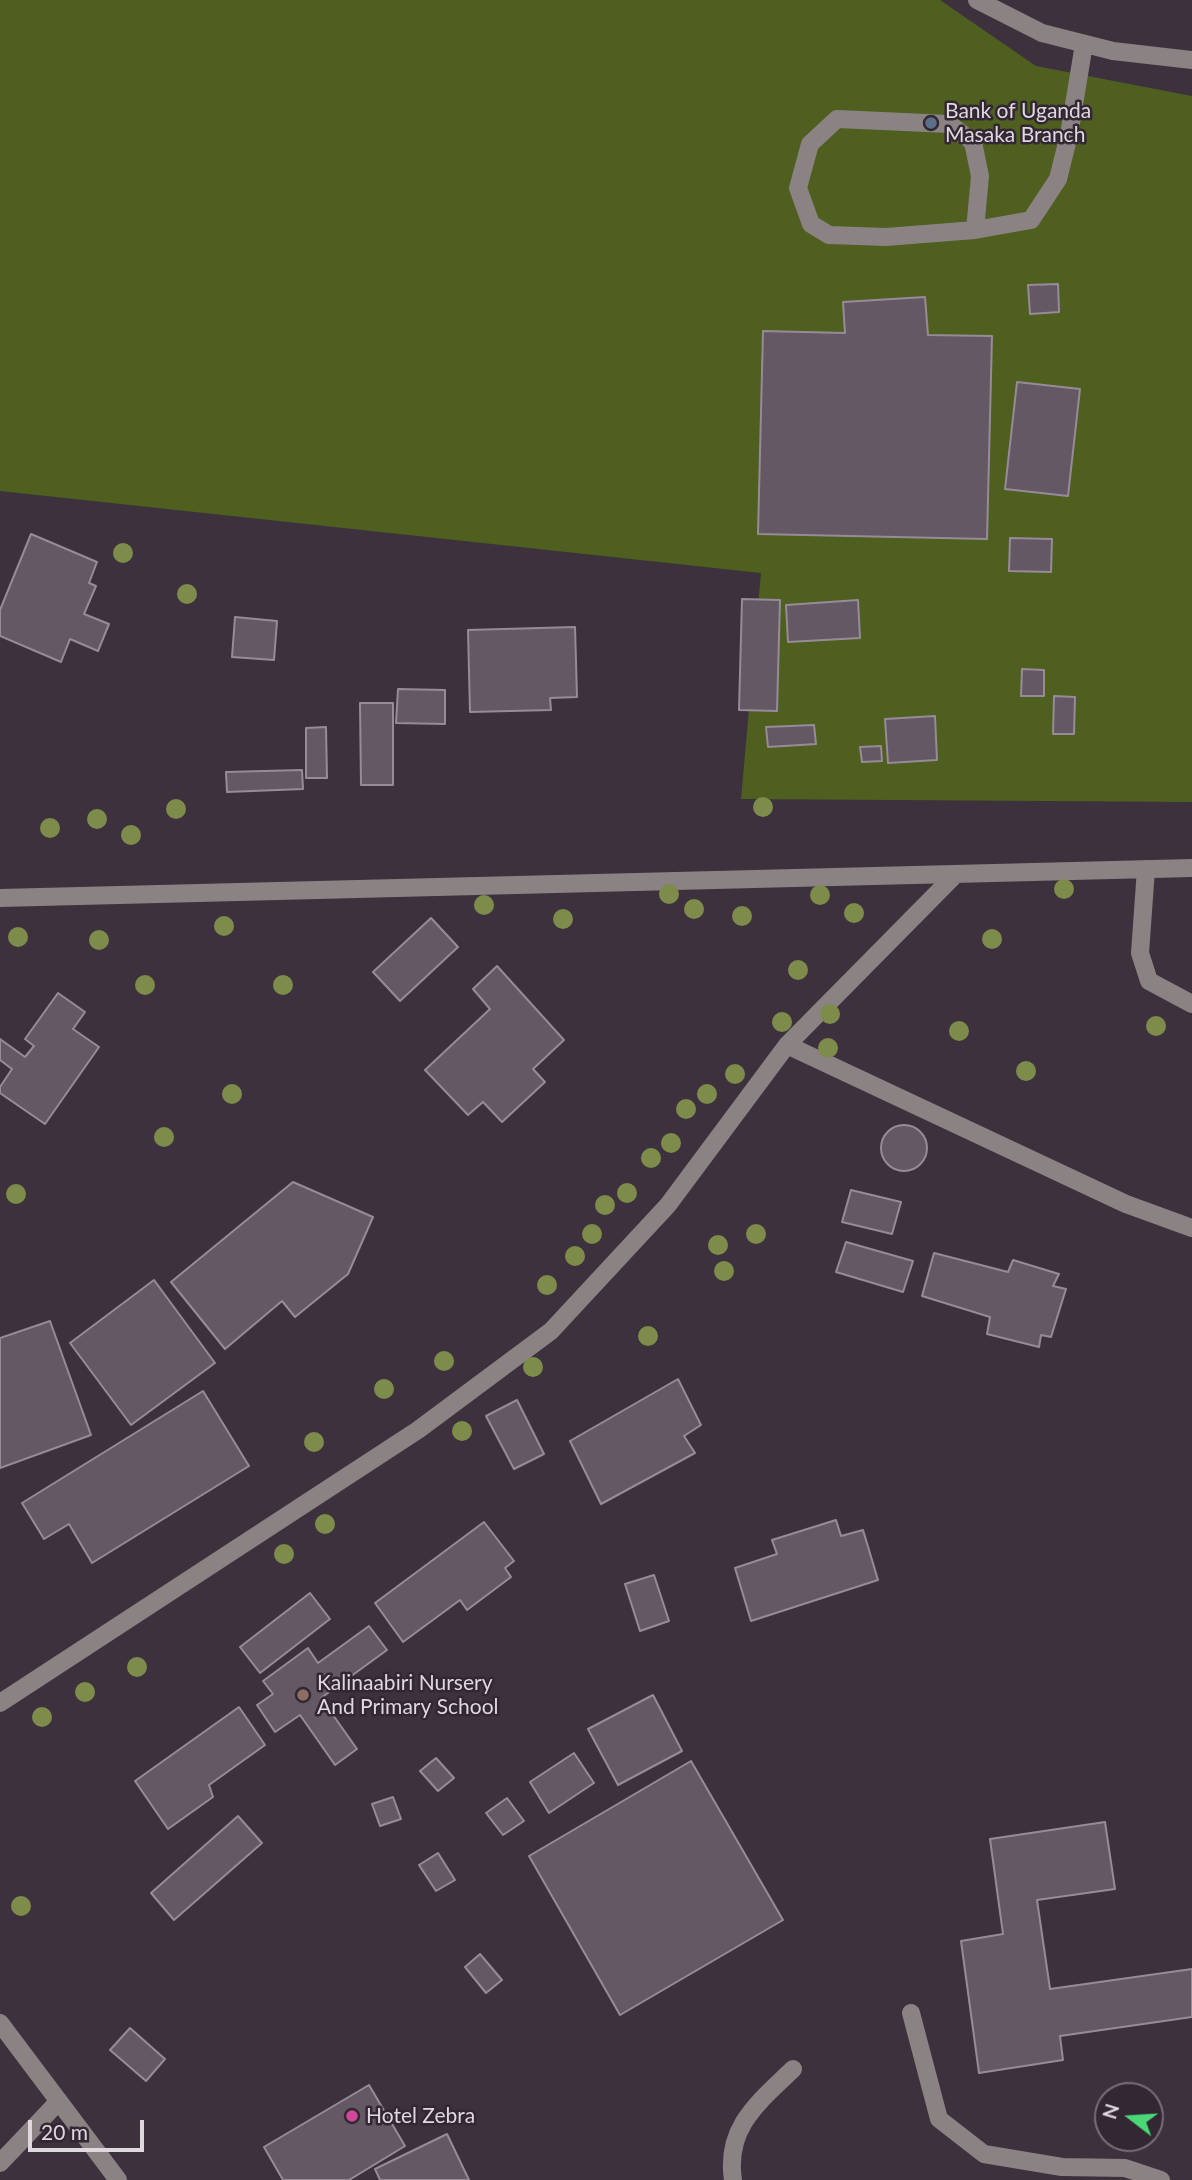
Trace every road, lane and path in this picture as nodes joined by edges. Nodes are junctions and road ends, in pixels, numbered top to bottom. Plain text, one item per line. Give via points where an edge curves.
1 (977, 0) edge
2 (1084, 44) junction
3 (1192, 60) edge
4 (975, 230) junction
5 (1192, 868) edge
6 (1146, 869) junction
7 (955, 875) junction
8 (0, 898) edge
9 (1192, 1004) edge
10 (788, 1045) junction
11 (1192, 1228) edge
12 (0, 1703) edge
13 (911, 2013) dead end
14 (0, 2023) edge
15 (793, 2069) dead end
16 (59, 2101) junction
17 (0, 2163) edge
18 (118, 2180) edge
19 (733, 2180) edge
20 (1161, 2180) edge

1 - 2 street via 1042,33
2 - 3 street via 1168,60
2 - 4 street via 1058,179 1031,220
4 - 4 street via 980,176 973,142 949,124 837,119 810,144 798,188 811,224 829,235 886,237
5 - 6 street
6 - 7 street
6 - 9 street via 1140,953 1149,981
7 - 8 street
7 - 10 street
10 - 11 street via 1126,1204
10 - 12 street via 668,1205 551,1331 418,1430
13 - 20 street via 939,2119 984,2154 1062,2167 1125,2168
14 - 16 street
15 - 19 street via 746,2116 729,2158
16 - 17 street
16 - 18 street

